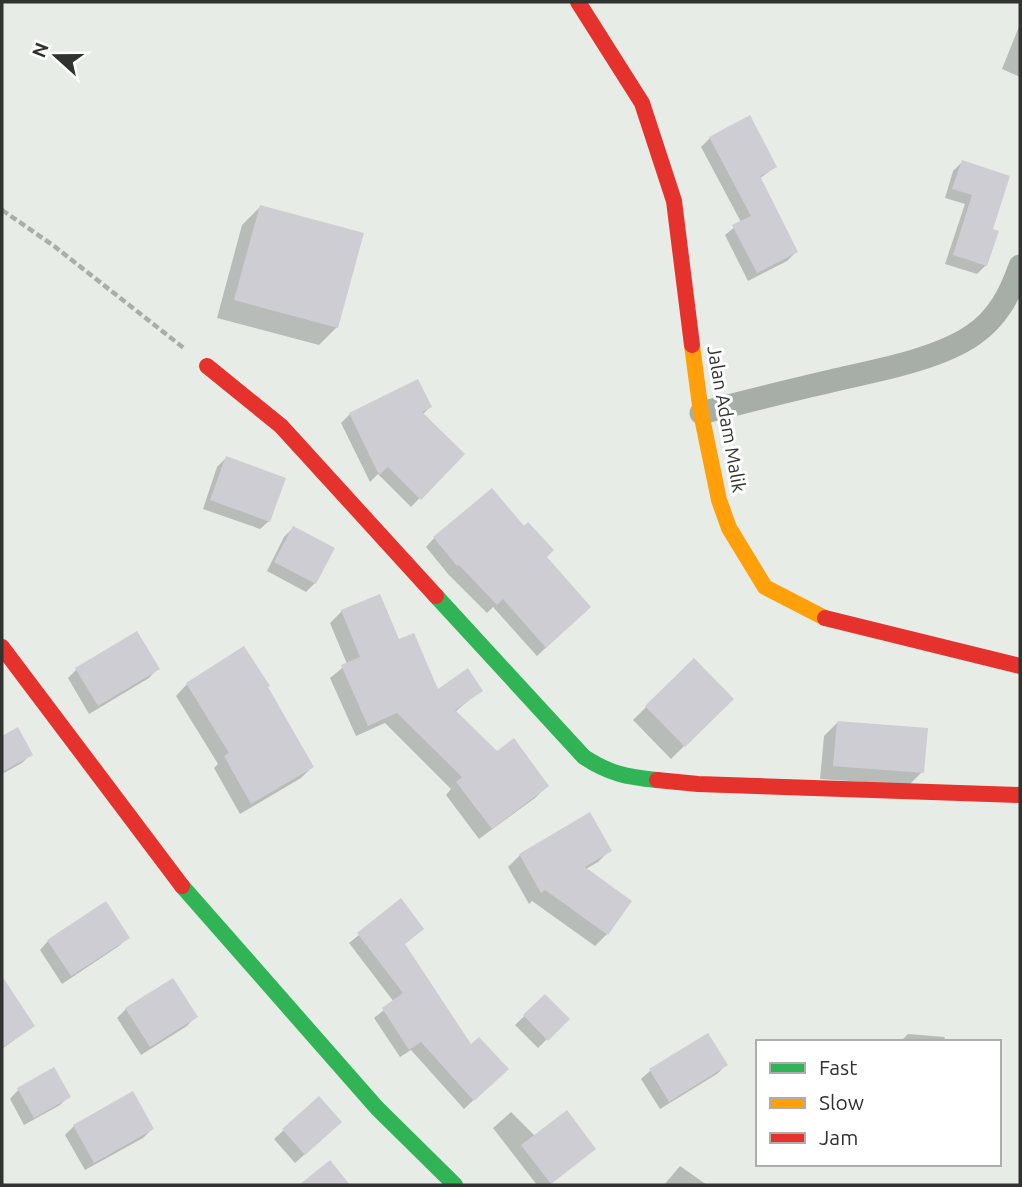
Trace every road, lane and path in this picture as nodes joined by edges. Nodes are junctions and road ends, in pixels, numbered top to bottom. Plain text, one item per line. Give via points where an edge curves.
1 (578, 2) edge
2 (2, 210) edge
3 (1020, 266) edge
4 (207, 366) joint
5 (701, 413) junction
6 (2, 647) edge
7 (1020, 666) edge
8 (1020, 795) edge
9 (455, 1185) edge

1 - 5 main road, Jalan Adam Malik via 642,103 674,201
2 - 4 path
3 - 5 street via 995,316 972,336 902,365
4 - 8 main road via 281,426 567,741 604,770 698,784
5 - 7 main road, Jalan Adam Malik via 729,528 765,587 820,617
6 - 9 main road via 188,894 377,1108

